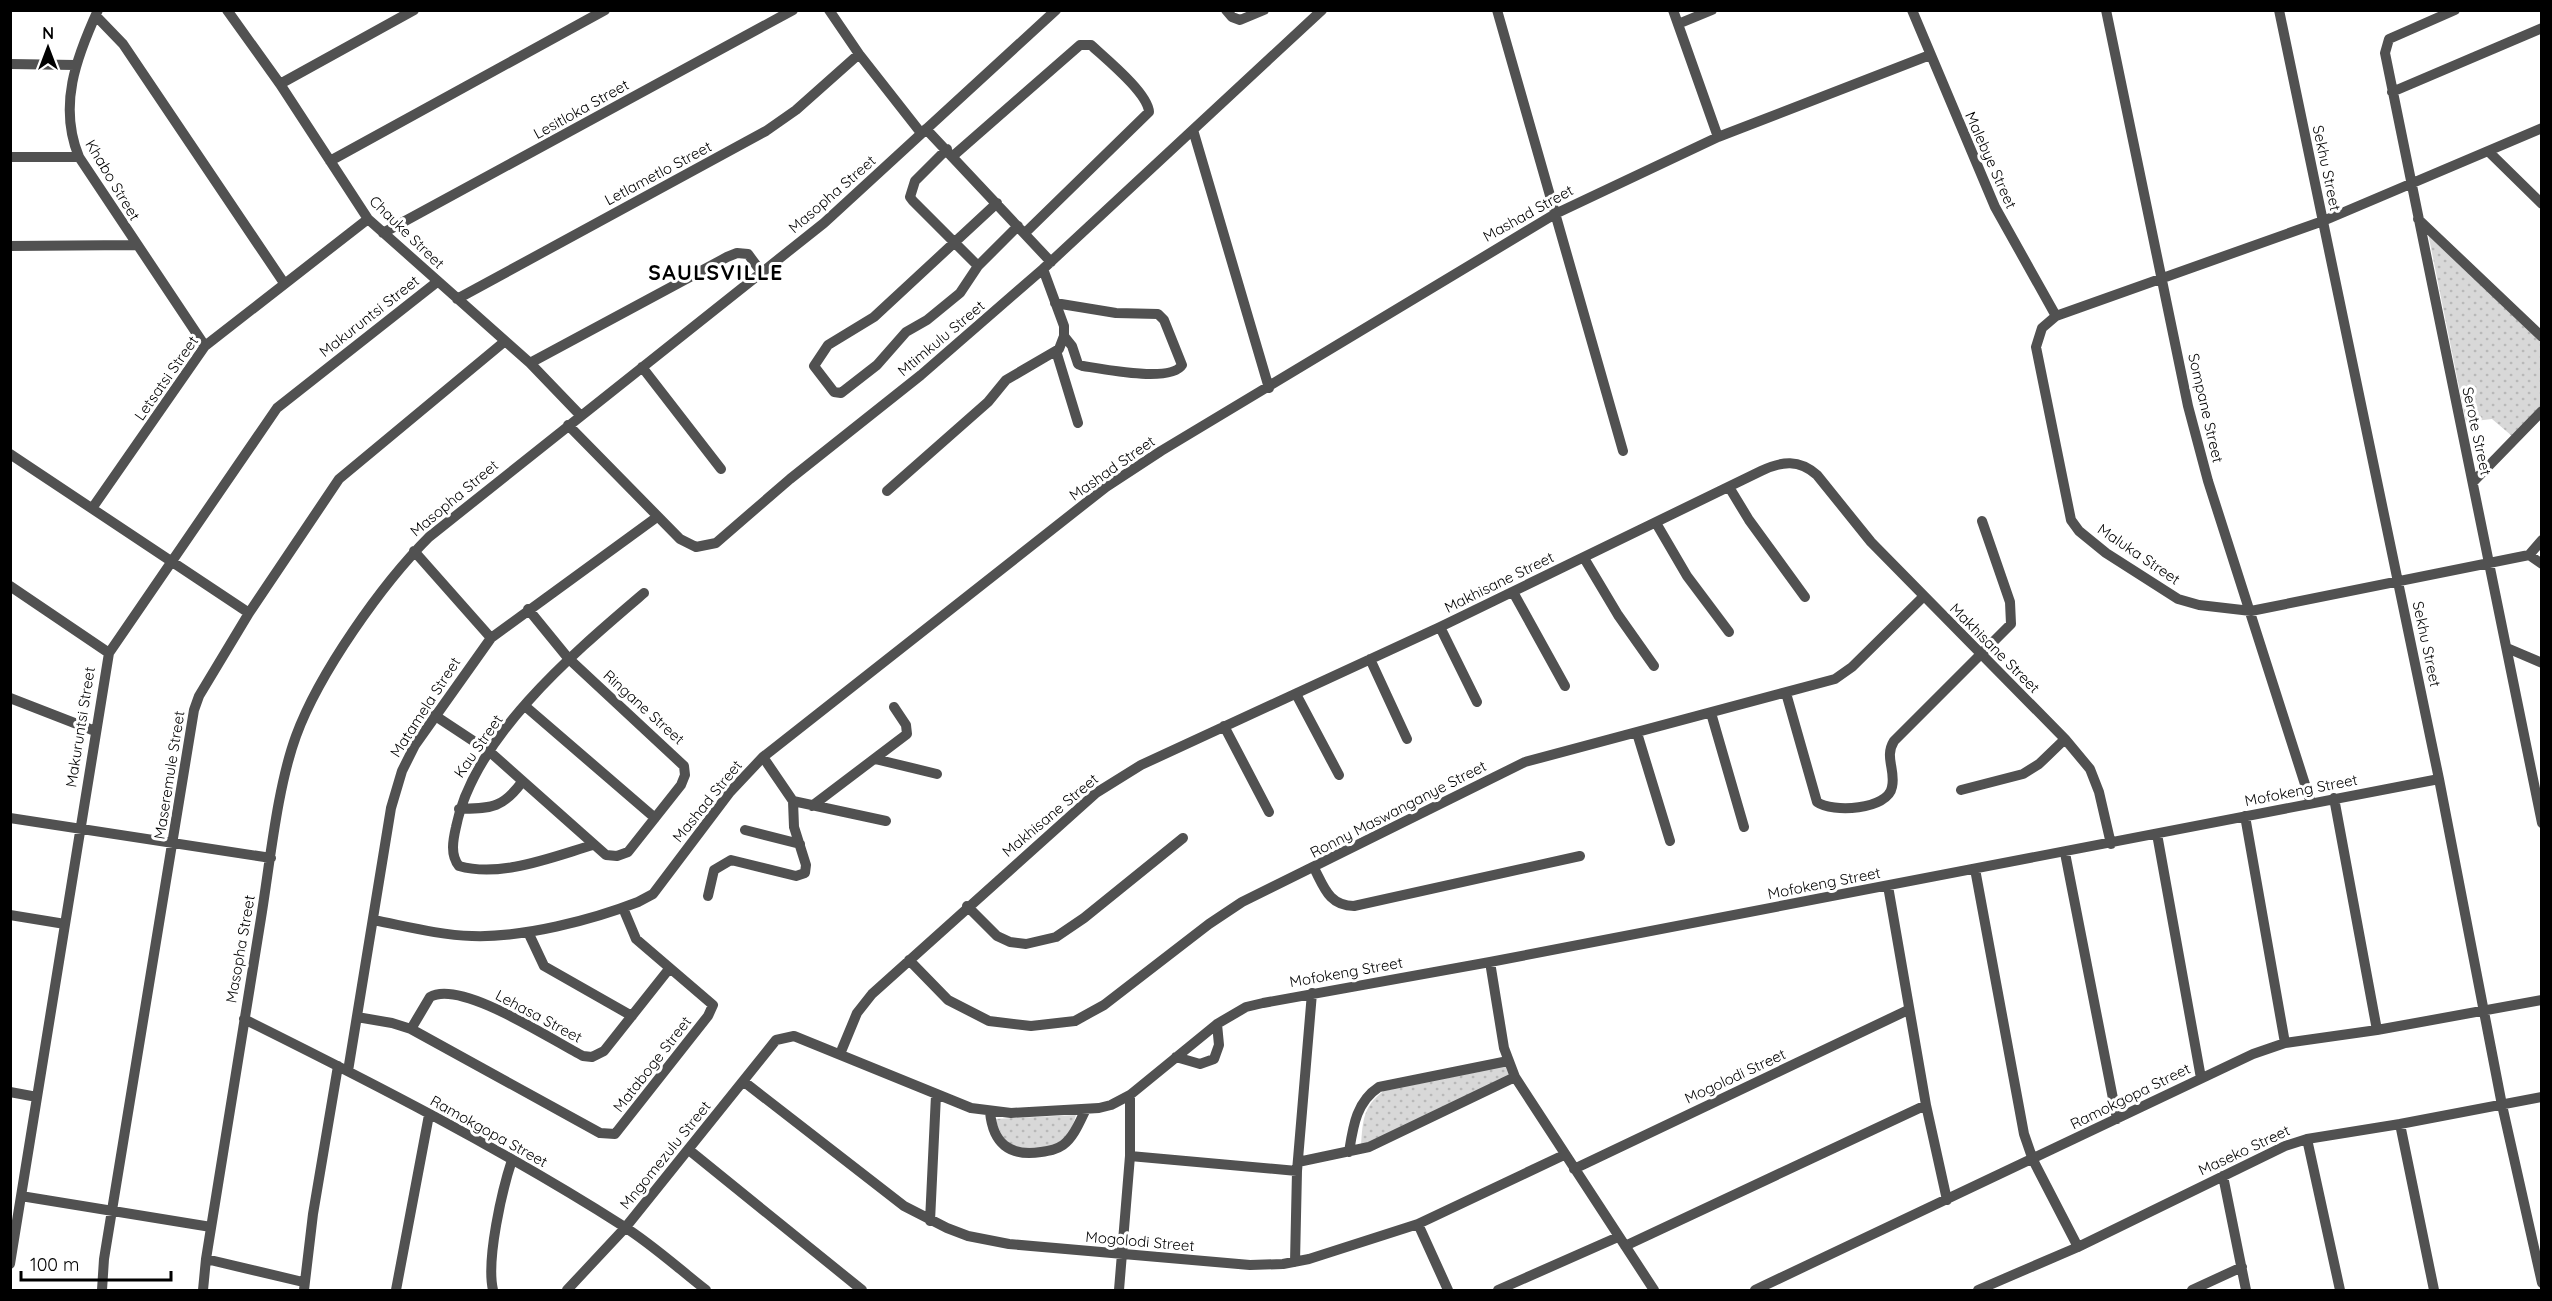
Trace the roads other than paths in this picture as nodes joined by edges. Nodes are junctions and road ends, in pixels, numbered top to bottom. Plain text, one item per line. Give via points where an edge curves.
1 (227, 10) edge
2 (414, 10) edge
3 (605, 10) edge
4 (793, 10) edge
5 (829, 10) edge
6 (1056, 10) edge
7 (1226, 10) edge
8 (1264, 10) edge
9 (1322, 10) edge
10 (1497, 10) edge
11 (1673, 10) edge
12 (1712, 10) edge
13 (1912, 10) edge
14 (2106, 10) edge
15 (2279, 10) edge
16 (2455, 10) edge
17 (97, 13) edge
18 (1678, 24) junction
19 (2541, 28) edge
20 (859, 54) junction
21 (1930, 55) junction
22 (10, 64) edge
23 (75, 64) junction
24 (280, 84) junction
25 (2392, 92) junction
26 (2541, 128) edge
27 (1192, 129) junction
28 (923, 131) junction
29 (1718, 137) junction
30 (2488, 151) junction
31 (950, 153) junction
32 (10, 157) edge
33 (79, 158) junction
34 (330, 161) junction
35 (2410, 184) junction
36 (997, 203) junction
37 (2541, 204) edge
38 (1555, 214) junction
39 (368, 219) junction
40 (2418, 219) junction
41 (2322, 221) junction
42 (1021, 229) junction
43 (383, 233) junction
44 (954, 241) junction
45 (136, 245) junction
46 (10, 246) edge
47 (1047, 265) junction
48 (978, 266) junction
49 (762, 273) junction
50 (2161, 279) junction
51 (284, 282) junction
52 (437, 282) junction
53 (457, 299) junction
54 (1055, 303) junction
55 (2056, 316) junction
56 (1064, 336) junction
57 (2541, 337) edge
58 (504, 342) junction
59 (205, 346) junction
60 (1056, 351) junction
61 (530, 363) junction
62 (642, 367) junction
63 (1269, 388) junction
64 (2541, 411) edge
65 (580, 415) junction
66 (1078, 423) dead end
67 (568, 425) junction
68 (1623, 451) dead end
69 (10, 454) edge
70 (721, 469) dead end
71 (2473, 482) junction
72 (1729, 487) junction
73 (886, 491) dead end
74 (93, 507) junction
75 (657, 517) junction
76 (1982, 521) dead end
77 (1656, 523) junction
78 (2541, 540) edge
79 (414, 551) junction
80 (2529, 555) junction
81 (1584, 558) junction
82 (170, 561) junction
83 (2541, 564) edge
84 (2489, 565) junction
85 (2399, 581) junction
86 (10, 586) edge
87 (1513, 592) junction
88 (644, 593) dead end
89 (1805, 597) dead end
90 (1923, 597) junction
91 (528, 609) junction
92 (2251, 611) junction
93 (249, 613) junction
94 (1440, 627) junction
95 (1729, 632) dead end
96 (491, 638) junction
97 (2507, 648) junction
98 (109, 653) junction
99 (1981, 656) junction
100 (568, 658) junction
101 (1370, 660) junction
102 (2541, 663) edge
103 (1654, 666) dead end
104 (1565, 686) dead end
105 (1786, 693) junction
106 (1296, 694) junction
107 (10, 698) edge
108 (1477, 702) dead end
109 (525, 706) junction
110 (894, 707) dead end
111 (1711, 713) junction
112 (434, 716) junction
113 (1224, 726) junction
114 (95, 731) junction
115 (1637, 733) junction
116 (1407, 739) dead end
117 (2065, 739) junction
118 (490, 752) junction
119 (764, 757) junction
120 (875, 759) junction
121 (937, 774) dead end
122 (1339, 775) dead end
123 (2439, 779) junction
124 (522, 782) junction
125 (1961, 790) dead end
126 (2334, 798) junction
127 (793, 801) junction
128 (2311, 803) junction
129 (813, 806) junction
130 (459, 809) junction
131 (1269, 812) dead end
132 (2245, 816) junction
133 (10, 818) edge
134 (655, 818) junction
135 (886, 821) dead end
136 (2541, 824) edge
137 (1744, 828) dead end
138 (80, 829) junction
139 (745, 830) dead end
140 (2157, 834) junction
141 (1183, 838) dead end
142 (1670, 841) dead end
143 (174, 842) junction
144 (800, 844) junction
145 (2110, 844) junction
146 (593, 845) junction
147 (2065, 853) junction
148 (1580, 856) dead end
149 (271, 858) junction
150 (1314, 868) junction
151 (1975, 869) junction
152 (1888, 886) junction
153 (708, 896) dead end
154 (968, 906) junction
155 (623, 908) junction
156 (10, 915) edge
157 (373, 920) junction
158 (65, 924) junction
159 (528, 932) junction
160 (909, 960) junction
161 (1490, 962) junction
162 (669, 969) junction
163 (1312, 993) junction
164 (2541, 1000) edge
165 (1908, 1010) junction
166 (2484, 1012) junction
167 (632, 1016) junction
168 (357, 1017) junction
169 (244, 1019) junction
170 (1217, 1024) junction
171 (411, 1029) junction
172 (2377, 1030) junction
173 (784, 1036) joint
174 (2285, 1043) junction
175 (840, 1054) junction
176 (1176, 1057) junction
177 (1508, 1061) junction
178 (343, 1068) junction
179 (1515, 1077) junction
180 (2200, 1078) junction
181 (743, 1081) junction
182 (10, 1092) edge
183 (936, 1095) junction
184 (1130, 1095) junction
185 (37, 1097) junction
186 (2541, 1097) edge
187 (1926, 1105) junction
188 (2502, 1105) junction
189 (1086, 1109) junction
190 (990, 1112) junction
191 (429, 1114) junction
192 (2117, 1119) junction
193 (2400, 1124) junction
194 (2307, 1139) junction
195 (689, 1150) junction
196 (1349, 1152) junction
197 (1564, 1155) junction
198 (1130, 1156) junction
199 (2033, 1160) junction
200 (512, 1161) junction
201 (1298, 1167) junction
202 (1574, 1169) junction
203 (2223, 1176) junction
204 (21, 1196) junction
205 (1947, 1200) junction
206 (113, 1210) junction
207 (930, 1221) junction
208 (1418, 1224) junction
209 (211, 1227) junction
210 (625, 1228) junction
211 (1622, 1241) junction
212 (2078, 1247) junction
213 (1122, 1254) junction
214 (206, 1259) junction
215 (1295, 1262) junction
216 (10, 1264) edge
217 (2242, 1267) junction
218 (2541, 1283) edge
219 (304, 1286) edge
220 (102, 1290) edge
221 (203, 1290) edge
222 (396, 1290) edge
223 (493, 1290) edge
224 (567, 1290) edge
225 (706, 1290) edge
226 (862, 1290) edge
227 (1119, 1290) edge
228 (1449, 1290) edge
229 (1498, 1290) edge
230 (1654, 1290) edge
231 (1755, 1290) edge
232 (1978, 1290) edge
233 (2192, 1290) edge
234 (2246, 1290) edge
235 (2340, 1290) edge
236 (2434, 1290) edge

1 - 24 street, Chauke Street
2 - 24 street
3 - 34 street
4 - 43 street, Lesitloka Street
5 - 20 street
6 - 28 street, Masopha Street
7 - 8 street via 1235,20
9 - 27 street, Mtimkulu Street
10 - 38 street
11 - 18 street
12 - 18 street
13 - 21 street, Malebye Street
14 - 50 street, Sompane Street
15 - 41 street, Sekhu Street
16 - 25 street, Serote Street via 2397,35 2386,45
17 - 23 street, Khabo Street
17 - 51 street via 123,44
18 - 29 street
19 - 25 street
20 - 28 street
20 - 53 street, Letlametlo Street via 766,131
21 - 29 street, Mashad Street
21 - 55 street, Malebye Street via 1995,207
22 - 23 street
23 - 33 street, Khabo Street via 70,129
24 - 34 street, Chauke Street
25 - 35 street, Serote Street
26 - 30 street
27 - 47 street, Mtimkulu Street
27 - 63 street
28 - 31 street
28 - 49 street, Masopha Street via 855,195
29 - 38 street, Mashad Street
30 - 35 street
30 - 37 street
31 - 36 street
31 - 42 street via 1080,45 1091,45 1124,76 1147,102 1149,112
31 - 44 street via 915,181 910,197
32 - 33 street
33 - 45 street, Khabo Street
34 - 39 street, Chauke Street
35 - 40 street, Serote Street
35 - 41 street
36 - 42 street
36 - 44 street
38 - 63 street, Mashad Street
38 - 68 street
39 - 43 street, Chauke Street
39 - 51 street, Letsatsi Street
40 - 57 street
40 - 71 street, Serote Street
41 - 50 street
41 - 85 street, Sekhu Street
42 - 47 street
42 - 48 street
43 - 52 street, Chauke Street
44 - 48 street
44 - 48 street via 874,317 824,349 814,366 834,392 842,393 877,365 906,332 946,306
45 - 46 street
45 - 59 street, Khabo Street
47 - 54 street
47 - 75 street, Mtimkulu Street via 921,375 716,543 703,548 688,544
49 - 61 street via 748,254 736,253
49 - 62 street, Masopha Street
50 - 55 street
50 - 92 street, Sompane Street via 2208,481
51 - 59 street, Letsatsi Street
52 - 53 street, Chauke Street
52 - 82 street, Makuruntsi Street via 277,408
53 - 58 street, Chauke Street
54 - 56 street
54 - 56 street via 1116,313 1158,314 1182,365 1173,372 1154,374 1083,366 1078,364
55 - 92 street, Maluka Street via 2038,336 2037,361 2066,502 2075,526 2106,553 2178,599
56 - 60 street
58 - 61 street, Chauke Street
58 - 93 street, Maseremule Street via 345,473
59 - 74 street, Letsatsi Street
60 - 66 street
60 - 73 street via 1006,380 981,408
61 - 65 street, Chauke Street
62 - 65 street, Masopha Street
62 - 70 street
63 - 119 street, Mashad Street via 1106,487
64 - 71 street
65 - 67 street, Masopha Street
67 - 75 street, Mtimkulu Street
67 - 79 street, Masopha Street
69 - 74 street
71 - 84 street, Serote Street
72 - 77 street, Makhisane Street
72 - 89 street
72 - 90 street, Makhisane Street via 1780,463 1807,466
74 - 82 street
75 - 91 street, Matamela Street
76 - 99 street via 2010,602 2012,624
77 - 81 street, Makhisane Street
77 - 95 street
78 - 80 street
79 - 96 street
79 - 149 street, Masopha Street via 331,667 301,723 286,770
80 - 83 street
80 - 84 street, Maluka Street
81 - 87 street, Makhisane Street
81 - 103 street
82 - 93 street
82 - 98 street, Makuruntsi Street
84 - 85 street, Maluka Street
84 - 97 street, Serote Street
85 - 92 street, Maluka Street
85 - 123 street, Sekhu Street
86 - 98 street
87 - 94 street, Makhisane Street
87 - 104 street
88 - 100 street, Kau Street
90 - 99 street, Makhisane Street
90 - 105 street, Ronny Maswanganye Street via 1844,674
91 - 96 street, Matamela Street
91 - 100 street, Ringane Street
92 - 128 street, Sompane Street
93 - 143 street, Maseremule Street via 196,702
94 - 101 street, Makhisane Street
94 - 108 street
96 - 112 street, Matamela Street
97 - 102 street
97 - 136 street, Serote Street
98 - 114 street, Makuruntsi Street
99 - 105 street via 1894,741 1889,753 1892,790 1882,799 1861,807 1834,808 1816,802
99 - 117 street, Makhisane Street
100 - 109 street, Kau Street
100 - 134 street, Ringane Street via 684,766 683,781
101 - 106 street, Makhisane Street
101 - 116 street
105 - 111 street, Ronny Maswanganye Street
106 - 113 street, Makhisane Street
106 - 122 street
107 - 114 street
109 - 118 street, Kau Street
109 - 134 street
110 - 120 street via 908,731
111 - 115 street, Ronny Maswanganye Street
111 - 137 street
112 - 118 street
112 - 157 street, Matamela Street via 396,785
113 - 131 street
113 - 154 street, Makhisane Street via 1103,788
114 - 138 street, Makuruntsi Street
115 - 142 street
115 - 150 street, Ronny Maswanganye Street via 1516,766
117 - 125 street via 2023,774
117 - 145 street, Makhisane Street via 2094,776
118 - 124 street
118 - 130 street, Kau Street via 465,790
119 - 127 street
119 - 155 street, Mashad Street via 730,792 653,894
120 - 121 street
120 - 129 street
123 - 126 street, Mofokeng Street
123 - 166 street, Sekhu Street
124 - 130 street via 497,806
124 - 146 street
126 - 128 street, Mofokeng Street
126 - 172 street
127 - 129 street
127 - 144 street via 794,827
128 - 132 street, Mofokeng Street
129 - 135 street
130 - 146 street, Kau Street via 453,856 459,866 467,869 487,871
132 - 140 street, Mofokeng Street
132 - 174 street
133 - 138 street
134 - 146 street, Ringane Street via 628,852 606,855
138 - 143 street
138 - 158 street, Makuruntsi Street
139 - 144 street
140 - 145 street, Mofokeng Street
140 - 180 street
141 - 154 street via 1056,937 1026,944 1010,942 998,936
143 - 149 street
143 - 206 street, Maseremule Street via 144,1004
144 - 153 street via 806,865 803,876 731,860 714,870
145 - 147 street, Mofokeng Street
147 - 151 street, Mofokeng Street
147 - 192 street
148 - 150 street via 1354,906 1332,900
149 - 169 street, Masopha Street
150 - 160 street, Ronny Maswanganye Street via 1224,912 1098,1010 1075,1022 1031,1026 988,1021 948,1000
151 - 152 street, Mofokeng Street
151 - 199 street via 2024,1134
152 - 161 street, Mofokeng Street
152 - 165 street
154 - 160 street, Makhisane Street
155 - 159 street, Mashad Street
155 - 162 street, Mataboge Street via 636,939
156 - 158 street
157 - 159 street, Mashad Street via 459,935
157 - 168 street, Matamela Street
158 - 185 street, Makuruntsi Street
159 - 167 street via 544,966
160 - 175 street, Makhisane Street via 864,1002
161 - 163 street, Mofokeng Street
161 - 177 street
162 - 167 street, Lehasa Street
162 - 171 street, Mataboge Street via 712,1002 712,1009 615,1134 600,1133
163 - 170 street, Mofokeng Street via 1246,1008
163 - 201 street
164 - 166 street, Ramokgopa Street
165 - 187 street
165 - 202 street, Mogolodi Street
166 - 172 street, Ramokgopa Street
166 - 188 street, Sekhu Street
167 - 171 street, Lehasa Street via 604,1051 592,1057 583,1056 474,999 451,993 430,997
168 - 171 street, Mataboge Street
168 - 178 street, Matamela Street
169 - 178 street, Ramokgopa Street
169 - 209 street, Masopha Street
170 - 176 street, Mofokeng Street
170 - 176 street via 1219,1046 1214,1059 1200,1064
172 - 174 street, Ramokgopa Street
173 - 175 street, Mofokeng Street via 794,1036
173 - 181 street, Mngomezulu Street via 776,1040
174 - 180 street, Ramokgopa Street
175 - 183 street, Mofokeng Street
176 - 184 street, Mofokeng Street
177 - 179 street
177 - 196 street via 1379,1087 1360,1106
178 - 191 street, Ramokgopa Street
178 - 219 street, Matamela Street
179 - 196 street via 1386,1140
179 - 197 street
180 - 192 street, Ramokgopa Street
181 - 195 street, Mngomezulu Street
181 - 207 street, Mogolodi Street via 904,1206
182 - 185 street
183 - 190 street, Mofokeng Street
183 - 207 street
184 - 189 street, Mofokeng Street via 1111,1105
184 - 198 street
185 - 204 street, Makuruntsi Street
186 - 188 street, Maseko Street
187 - 205 street
187 - 211 street
188 - 193 street, Maseko Street
188 - 218 street, Sekhu Street
189 - 190 street, Mofokeng Street
189 - 190 street via 1061,1147 1030,1154 1013,1152 998,1141
191 - 200 street, Ramokgopa Street
191 - 222 street
192 - 199 street, Ramokgopa Street
193 - 194 street, Maseko Street
193 - 236 street
194 - 203 street, Maseko Street
194 - 235 street
195 - 210 street, Mngomezulu Street
195 - 226 street
196 - 201 street
197 - 202 street
197 - 208 street, Mogolodi Street
198 - 201 street
198 - 213 street
199 - 205 street, Ramokgopa Street
199 - 212 street
200 - 210 street, Ramokgopa Street
200 - 223 street via 496,1232
201 - 215 street
202 - 211 street
203 - 212 street, Maseko Street
203 - 217 street
204 - 206 street
204 - 216 street, Makuruntsi Street
205 - 231 street, Ramokgopa Street
206 - 209 street
206 - 220 street, Maseremule Street
207 - 213 street, Mogolodi Street via 989,1241
208 - 215 street, Mogolodi Street
208 - 228 street
209 - 214 street, Masopha Street
210 - 224 street, Mngomezulu Street
210 - 225 street, Ramokgopa Street
211 - 229 street
211 - 230 street
212 - 232 street, Maseko Street
213 - 215 street, Mogolodi Street via 1250,1265
213 - 227 street
214 - 219 street
214 - 221 street, Masopha Street
217 - 233 street
217 - 234 street

